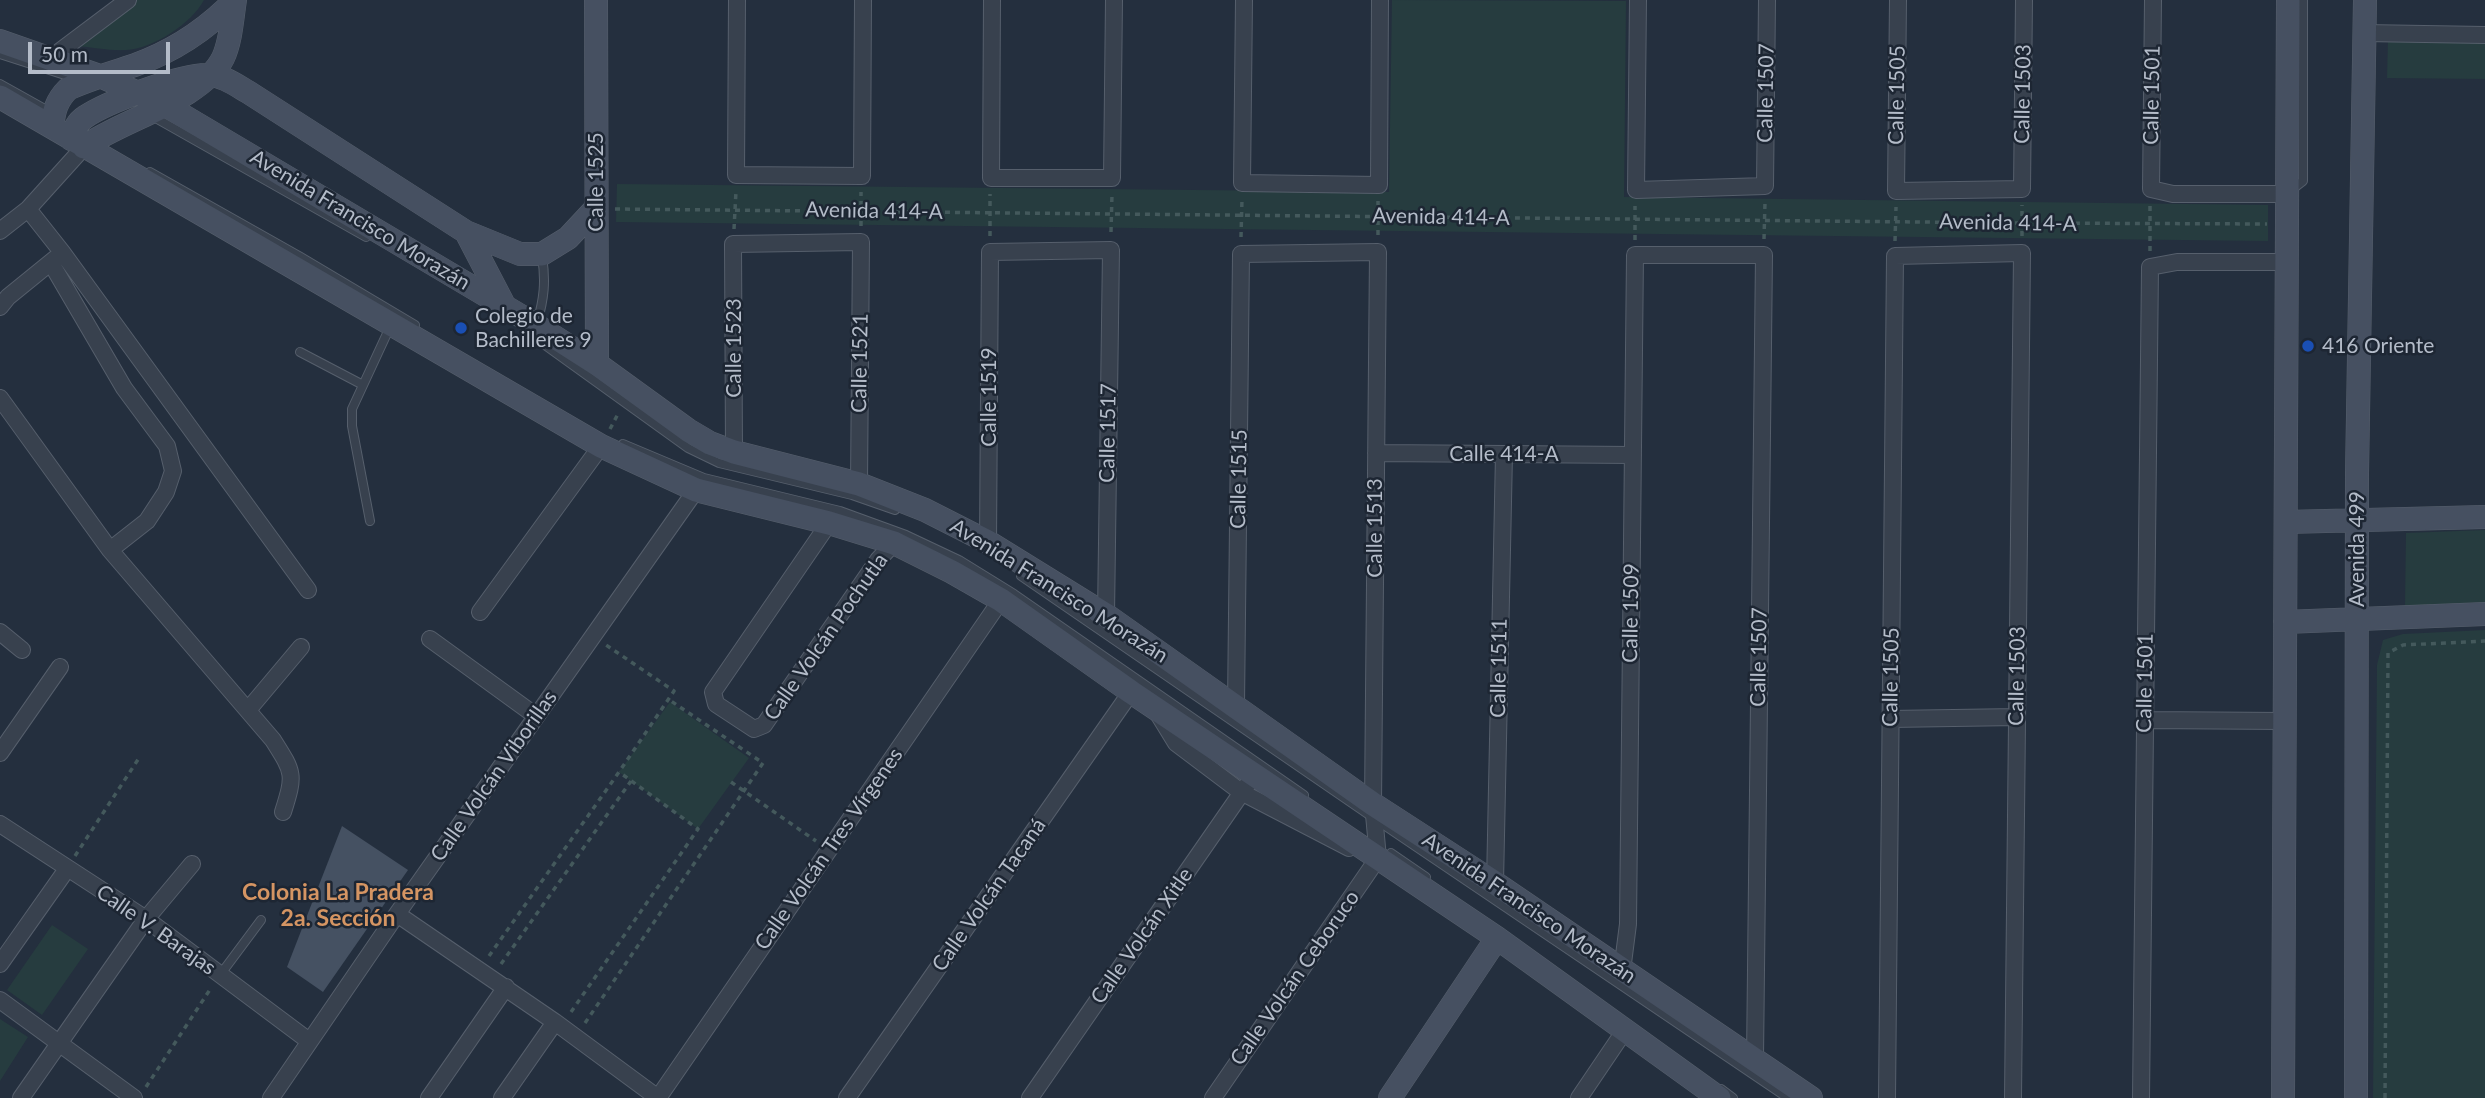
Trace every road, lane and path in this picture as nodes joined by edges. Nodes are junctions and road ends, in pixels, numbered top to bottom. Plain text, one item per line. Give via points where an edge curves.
1 (128, 0) edge
2 (235, 0) edge
3 (596, 0) edge
4 (737, 0) edge
5 (863, 0) edge
6 (992, 0) edge
7 (1114, 0) edge
8 (1244, 0) edge
9 (1380, 0) edge
10 (1638, 0) edge
11 (1767, 0) edge
12 (1898, 0) edge
13 (2024, 0) edge
14 (2152, 0) edge
15 (2288, 0) edge
16 (2303, 0) edge
17 (2365, 0) edge
18 (2364, 33) junction
19 (2485, 35) edge
20 (0, 41) edge
21 (0, 54) edge
22 (51, 58) junction
23 (211, 75) junction
24 (93, 81) junction
25 (0, 84) edge
26 (0, 97) edge
27 (138, 101) junction
28 (71, 137) junction
29 (128, 160) dead end
30 (141, 167) dead end
31 (736, 175) junction
32 (862, 176) junction
33 (990, 178) junction
34 (1112, 178) junction
35 (1242, 183) junction
36 (1379, 185) junction
37 (1765, 186) junction
38 (2022, 189) junction
39 (2151, 189) junction
40 (1636, 190) junction
41 (1896, 191) junction
42 (2287, 194) junction
43 (596, 208) junction
44 (28, 209) junction
45 (735, 210) junction
46 (861, 211) junction
47 (990, 212) junction
48 (1111, 214) junction
49 (1242, 215) junction
50 (1378, 216) junction
51 (1635, 219) junction
52 (1764, 220) junction
53 (1895, 221) junction
54 (2022, 223) junction
55 (2150, 223) junction
56 (2287, 224) junction
57 (0, 231) edge
58 (466, 232) junction
59 (861, 242) junction
60 (377, 244) dead end
61 (733, 244) junction
62 (1111, 250) junction
63 (990, 252) junction
64 (1378, 252) junction
65 (2022, 253) junction
66 (542, 254) junction
67 (1241, 254) junction
68 (1635, 255) junction
69 (1764, 255) junction
70 (1895, 256) junction
71 (56, 258) junction
72 (2287, 262) junction
73 (2150, 267) junction
74 (426, 271) dead end
75 (504, 306) junction
76 (0, 307) edge
77 (391, 325) junction
78 (536, 326) junction
79 (429, 333) dead end
80 (300, 352) dead end
81 (597, 364) junction
82 (511, 383) dead end
83 (363, 385) junction
84 (0, 398) edge
85 (624, 401) junction
86 (604, 440) junction
87 (734, 452) junction
88 (1376, 453) junction
89 (1504, 454) junction
90 (1633, 455) junction
91 (859, 484) junction
92 (696, 490) junction
93 (904, 513) dead end
94 (2485, 517) edge
95 (370, 521) dead end
96 (2357, 521) junction
97 (2286, 522) junction
98 (829, 523) junction
99 (939, 528) dead end
100 (894, 543) junction
101 (979, 543) junction
102 (110, 550) junction
103 (1015, 572) dead end
104 (307, 590) dead end
105 (1001, 600) junction
106 (480, 612) dead end
107 (2485, 614) edge
108 (1106, 615) junction
109 (2357, 620) junction
110 (2285, 622) junction
111 (0, 632) edge
112 (593, 636) junction
113 (430, 639) dead end
114 (2485, 641) edge
115 (301, 647) dead end
116 (22, 650) dead end
117 (60, 667) dead end
118 (1131, 692) junction
119 (668, 699) junction
120 (1236, 705) junction
121 (248, 710) junction
122 (536, 716) junction
123 (2017, 717) junction
124 (1890, 719) junction
125 (2145, 720) junction
126 (2283, 721) junction
127 (0, 753) edge
128 (139, 758) dead end
129 (619, 772) junction
130 (631, 781) dead end
131 (731, 782) dead end
132 (1247, 784) junction
133 (744, 791) junction
134 (1309, 799) dead end
135 (1374, 811) junction
136 (283, 812) dead end
137 (0, 824) edge
138 (1373, 847) junction
139 (829, 849) junction
140 (192, 864) dead end
141 (66, 869) junction
142 (1495, 883) junction
143 (1438, 886) dead end
144 (1461, 902) dead end
145 (397, 914) junction
146 (146, 919) junction
147 (261, 920) dead end
148 (1497, 938) junction
149 (0, 964) edge
150 (1622, 971) junction
151 (486, 973) junction
152 (219, 975) junction
153 (506, 987) junction
154 (0, 1000) edge
155 (558, 1024) junction
156 (1625, 1030) junction
157 (576, 1037) junction
158 (309, 1041) junction
159 (59, 1045) junction
160 (1755, 1059) junction
161 (140, 1092) edge
162 (21, 1098) edge
163 (271, 1098) edge
164 (429, 1098) edge
165 (502, 1098) edge
166 (658, 1098) edge
167 (847, 1098) edge
168 (1030, 1098) edge
169 (1213, 1098) edge
170 (1390, 1098) edge
171 (1578, 1098) edge
172 (1719, 1098) edge
173 (1733, 1098) edge
174 (1788, 1098) edge
175 (1811, 1098) edge
176 (1886, 1098) edge
177 (2013, 1098) edge
178 (2141, 1098) edge
179 (2283, 1098) edge
180 (2356, 1098) edge
181 (2385, 1098) edge

1 - 22 street
2 - 23 street via 227,47
2 - 24 street via 191,38
3 - 43 street, Calle 1525
4 - 31 street
5 - 32 street
6 - 33 street
7 - 34 street
8 - 35 street
9 - 36 street
10 - 40 street
11 - 37 street, Calle 1507
12 - 41 street, Calle 1505
13 - 38 street, Calle 1503
14 - 39 street, Calle 1501
15 - 42 street
16 - 42 lane via 2302,181
17 - 18 street, Avenida 499
18 - 19 street
18 - 96 street, Avenida 499
20 - 22 street, Avenida Francisco Morazán
21 - 24 lane
22 - 24 street, Avenida Francisco Morazán
23 - 27 street via 194,91
23 - 58 street via 248,92
24 - 27 street, Avenida Francisco Morazán
24 - 28 street via 68,89 59,98
25 - 28 lane
26 - 28 street, Avenida Francisco Morazán
27 - 28 street via 83,117
27 - 60 lane
27 - 75 street, Avenida Francisco Morazán
28 - 29 lane
28 - 44 street
28 - 77 street, Avenida Francisco Morazán
30 - 79 lane
31 - 32 street, Avenida 414-A
31 - 45 path
32 - 46 path
33 - 34 street
33 - 47 path
34 - 48 path
35 - 36 street, Avenida 414-A
35 - 49 path
36 - 50 path
37 - 40 street
37 - 52 path
38 - 41 street, Avenida 414-A
38 - 54 path
39 - 42 street via 2172,194
39 - 55 path
40 - 51 path
41 - 53 path
42 - 56 street
43 - 45 path, Avenida 414-A
43 - 66 street via 568,238
43 - 81 street, Calle 1525
44 - 57 street
44 - 71 street
45 - 46 path, Avenida 414-A
45 - 61 path
46 - 47 path, Avenida 414-A
46 - 59 path
47 - 48 path, Avenida 414-A
47 - 63 path
48 - 49 path, Avenida 414-A
48 - 62 path
49 - 50 path, Avenida 414-A
49 - 67 path
50 - 51 path, Avenida 414-A
50 - 64 path
51 - 52 path, Avenida 414-A
51 - 68 path
52 - 53 path, Avenida 414-A
52 - 69 path
53 - 54 path, Avenida 414-A
53 - 70 path
54 - 55 path, Avenida 414-A
54 - 65 path
55 - 56 path, Avenida 414-A
55 - 73 path
56 - 72 street
58 - 66 street via 520,254
58 - 75 street
59 - 61 street, Avenida 414-A
59 - 91 street, Calle 1521
61 - 87 street, Calle 1523
62 - 63 street
62 - 108 street, Calle 1517
63 - 101 street, Calle 1519
64 - 67 street, Avenida 414-A
64 - 88 street, Calle 1513
65 - 70 street, Avenida 414-A
65 - 123 street, Calle 1503
66 - 78 lane via 546,280
67 - 120 street, Calle 1515
68 - 69 street
68 - 90 street, Calle 1509
69 - 160 street, Calle 1507
70 - 124 street, Calle 1505
71 - 76 street
71 - 102 street via 124,387 167,446 173,471 147,522
71 - 104 street
72 - 73 street via 2177,262
72 - 97 street
73 - 125 street, Calle 1501
74 - 85 lane via 499,313
75 - 78 street, Avenida Francisco Morazán
77 - 83 lane
77 - 86 street, Avenida Francisco Morazán
78 - 81 street, Avenida Francisco Morazán
80 - 83 lane
81 - 87 street, Avenida Francisco Morazán via 688,430
82 - 86 lane
83 - 95 lane via 352,409 352,426
84 - 102 street
85 - 86 path
85 - 93 lane via 688,448 719,463 852,495
86 - 92 street, Avenida Francisco Morazán
86 - 106 street
86 - 134 lane via 704,478 840,511 959,560
87 - 91 street, Avenida Francisco Morazán
88 - 89 street, Calle 414-A
88 - 135 street, Calle 1513
89 - 90 street, Calle 414-A
89 - 142 street, Calle 1511
90 - 150 street, Calle 1509 via 1628,924
91 - 101 street, Avenida Francisco Morazán via 925,510
92 - 98 street, Avenida Francisco Morazán
92 - 112 street, Calle Volcán Viborillas
94 - 96 street
96 - 97 street
96 - 109 street, Avenida 499
97 - 110 street
98 - 100 street, Avenida Francisco Morazán
98 - 100 street, Calle Volcán Pochutla via 714,688 716,704 751,728 764,726
99 - 101 lane
100 - 105 street, Avenida Francisco Morazán
101 - 108 street, Avenida Francisco Morazán
102 - 121 street
103 - 135 lane
105 - 118 street, Avenida Francisco Morazán
105 - 139 street, Calle Volcán Tres Vírgenes
107 - 109 street
108 - 120 street, Avenida Francisco Morazán
109 - 110 street
109 - 180 street, Avenida 499
110 - 126 street
111 - 116 street
112 - 119 path via 674,691
112 - 122 street, Calle Volcán Viborillas
113 - 122 street
114 - 181 path via 2403,645 2388,653
115 - 121 street
117 - 127 street
118 - 132 street, Avenida Francisco Morazán
118 - 167 street, Calle Volcán Tacaná
119 - 129 path
119 - 133 path via 763,763
120 - 135 street, Avenida Francisco Morazán
121 - 136 street via 290,767 292,783
122 - 145 street, Calle Volcán Viborillas
123 - 124 street
123 - 177 street, Calle 1503
124 - 176 street, Calle 1505
125 - 126 street
125 - 178 street, Calle 1501
126 - 179 street
128 - 141 path
129 - 151 path
129 - 155 path via 698,829
130 - 151 path
131 - 133 path
132 - 138 street, Avenida Francisco Morazán
132 - 168 street, Calle Volcán Xitle
133 - 139 path
133 - 157 path
135 - 138 street, Calle 1513
135 - 142 street, Avenida Francisco Morazán
135 - 174 lane
137 - 141 street, Calle V. Barajas
138 - 143 lane via 1404,861
138 - 148 street, Avenida Francisco Morazán
138 - 169 street, Calle Volcán Ceboruco
139 - 166 street, Calle Volcán Tres Vírgenes
140 - 146 street
141 - 146 street, Calle V. Barajas
141 - 149 street
142 - 150 street, Avenida Francisco Morazán
144 - 173 lane
145 - 151 street
145 - 158 street, Calle Volcán Viborillas
146 - 152 street, Calle V. Barajas
146 - 159 street
147 - 152 lane
148 - 156 street, Avenida Francisco Morazán
148 - 170 street
150 - 160 street, Avenida Francisco Morazán
151 - 153 street
152 - 158 street, Calle V. Barajas
152 - 161 path
153 - 155 street
153 - 164 street
154 - 159 street
155 - 157 street
155 - 165 street
156 - 171 street
156 - 172 street, Avenida Francisco Morazán
157 - 166 street
158 - 163 street, Calle Volcán Viborillas
159 - 161 street
159 - 162 street
160 - 175 street, Avenida Francisco Morazán

